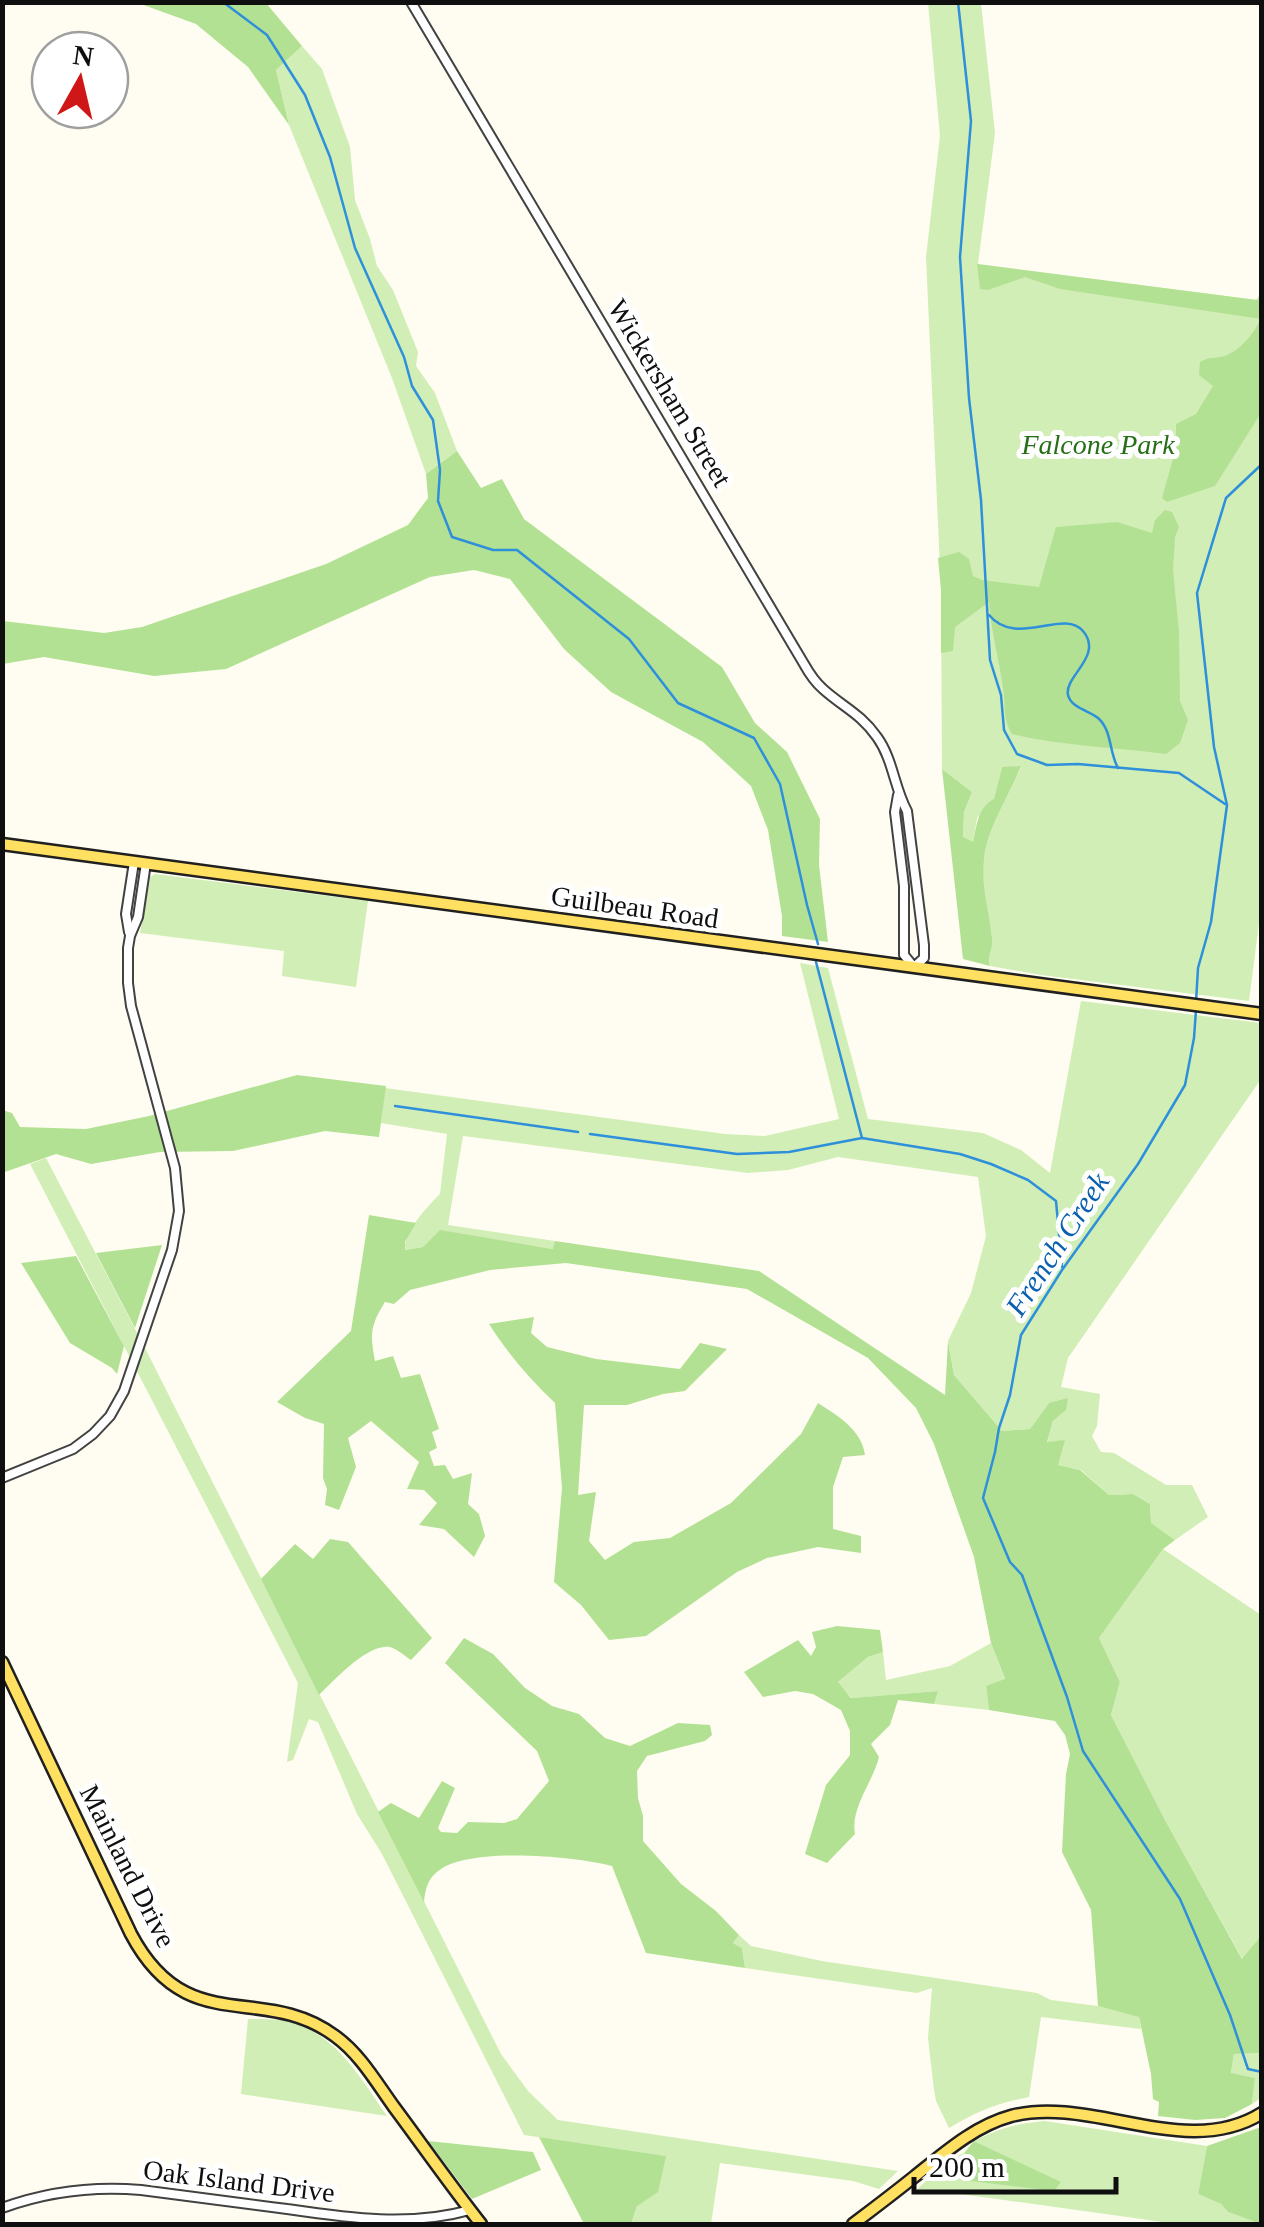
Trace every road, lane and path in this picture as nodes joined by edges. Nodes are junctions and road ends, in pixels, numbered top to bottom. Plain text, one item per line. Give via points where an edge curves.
1 (411, 2) edge
2 (898, 794) junction
3 (2, 844) edge
4 (140, 862) junction
5 (914, 967) junction
6 (1262, 1014) edge
7 (2, 1478) edge
8 (2, 1662) edge
9 (1262, 2114) edge
10 (2, 2208) edge
11 (470, 2210) junction
12 (480, 2224) edge
13 (853, 2224) edge

1 - 2 street, Wickersham Street via 804,664 880,740
2 - 5 street, Wickersham Street via 904,955
2 - 5 street, Wickersham Street via 906,811 924,946 924,958
3 - 4 main road, Guilbeau Road
4 - 5 main road, Guilbeau Road
4 - 7 street via 129,996 175,1168 172,1250 110,1416 73,1450
5 - 6 main road, Guilbeau Road
8 - 11 main road, Mainland Drive via 149,1962 199,1999 296,2016 334,2035
9 - 13 main road via 1197,2131 1052,2112 1012,2116 976,2132
10 - 11 street, Oak Island Drive via 110,2188 390,2222 438,2221
11 - 12 main road, Mainland Drive

